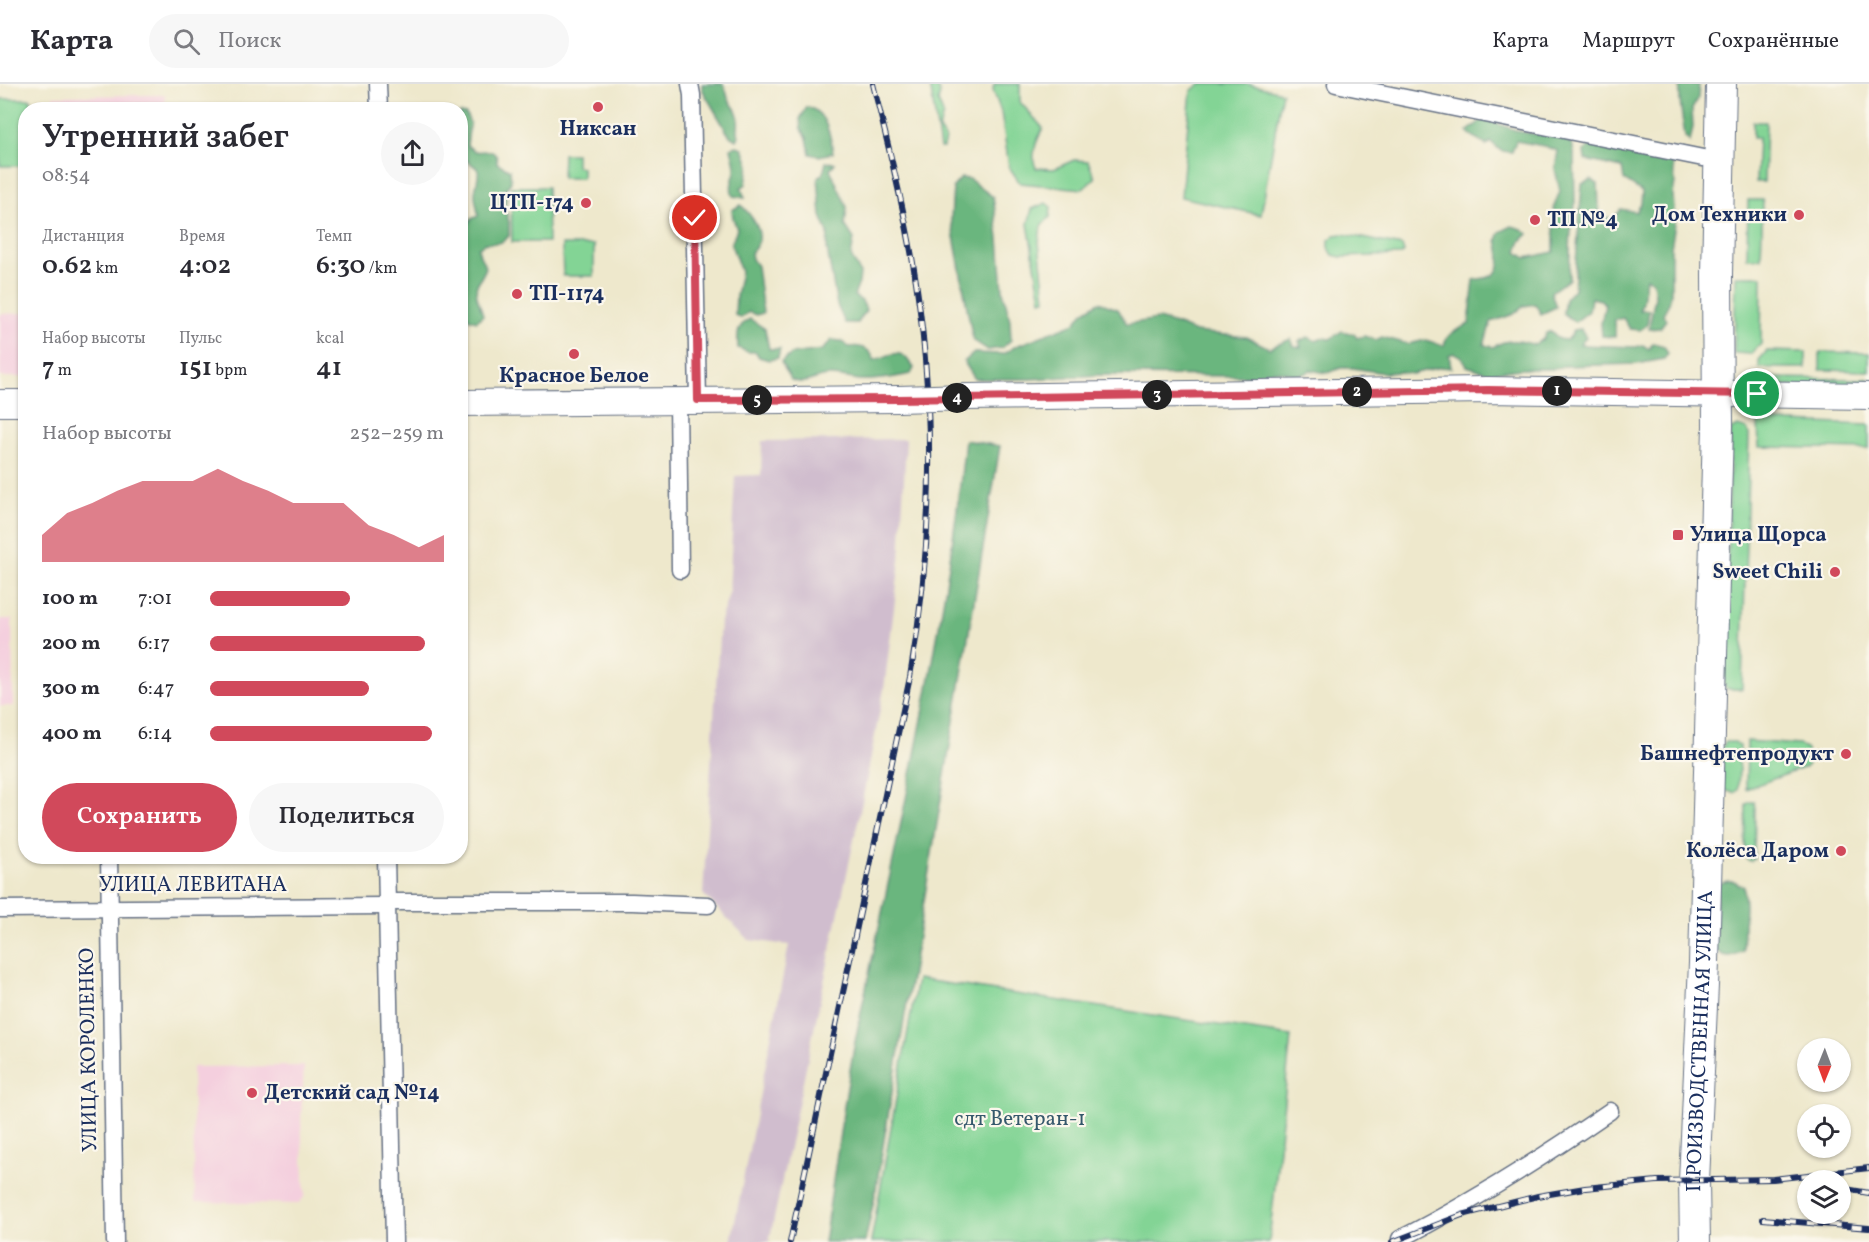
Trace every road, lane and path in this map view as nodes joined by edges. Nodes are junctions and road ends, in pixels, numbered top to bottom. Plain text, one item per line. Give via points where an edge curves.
1 (378, 84) edge
2 (690, 84) edge
3 (1336, 84) edge
4 (1705, 84) edge
5 (1721, 84) edge
6 (379, 102) edge
7 (1703, 158) junction
8 (1708, 394) junction
9 (1869, 396) edge
10 (688, 400) junction
11 (0, 403) edge
12 (18, 403) edge
13 (468, 403) edge
14 (680, 570) dead end
15 (110, 864) edge
16 (386, 864) edge
17 (387, 904) junction
18 (708, 905) dead end
19 (110, 908) junction
20 (0, 909) edge
21 (1610, 1111) dead end
22 (1400, 1239) dead end
23 (115, 1242) edge
24 (394, 1242) edge
25 (1680, 1242) edge
26 (1695, 1242) edge

1 - 6 street
2 - 10 street
3 - 7 street
4 - 7 highway, ПРОИЗВОДСТВЕННАЯ УЛИЦА
5 - 8 highway, ПРОИЗВОДСТВЕННАЯ УЛИЦА via 1717,274
7 - 8 highway, ПРОИЗВОДСТВЕННАЯ УЛИЦА via 1698,340
8 - 9 main road
8 - 10 main road, bridge via 1488,390
8 - 25 highway, ПРОИЗВОДСТВЕННАЯ УЛИЦА
8 - 26 highway, ПРОИЗВОДСТВЕННАЯ УЛИЦА via 1718,441
10 - 13 main road
10 - 14 street
11 - 12 main road
15 - 19 street, УЛИЦА КОРОЛЕНКО
16 - 17 street
17 - 18 street, УЛИЦА ЛЕВИТАНА
17 - 19 street, УЛИЦА ЛЕВИТАНА
17 - 24 street
19 - 20 street, УЛИЦА ЛЕВИТАНА
19 - 23 street, УЛИЦА КОРОЛЕНКО
21 - 22 street via 1470,1203

